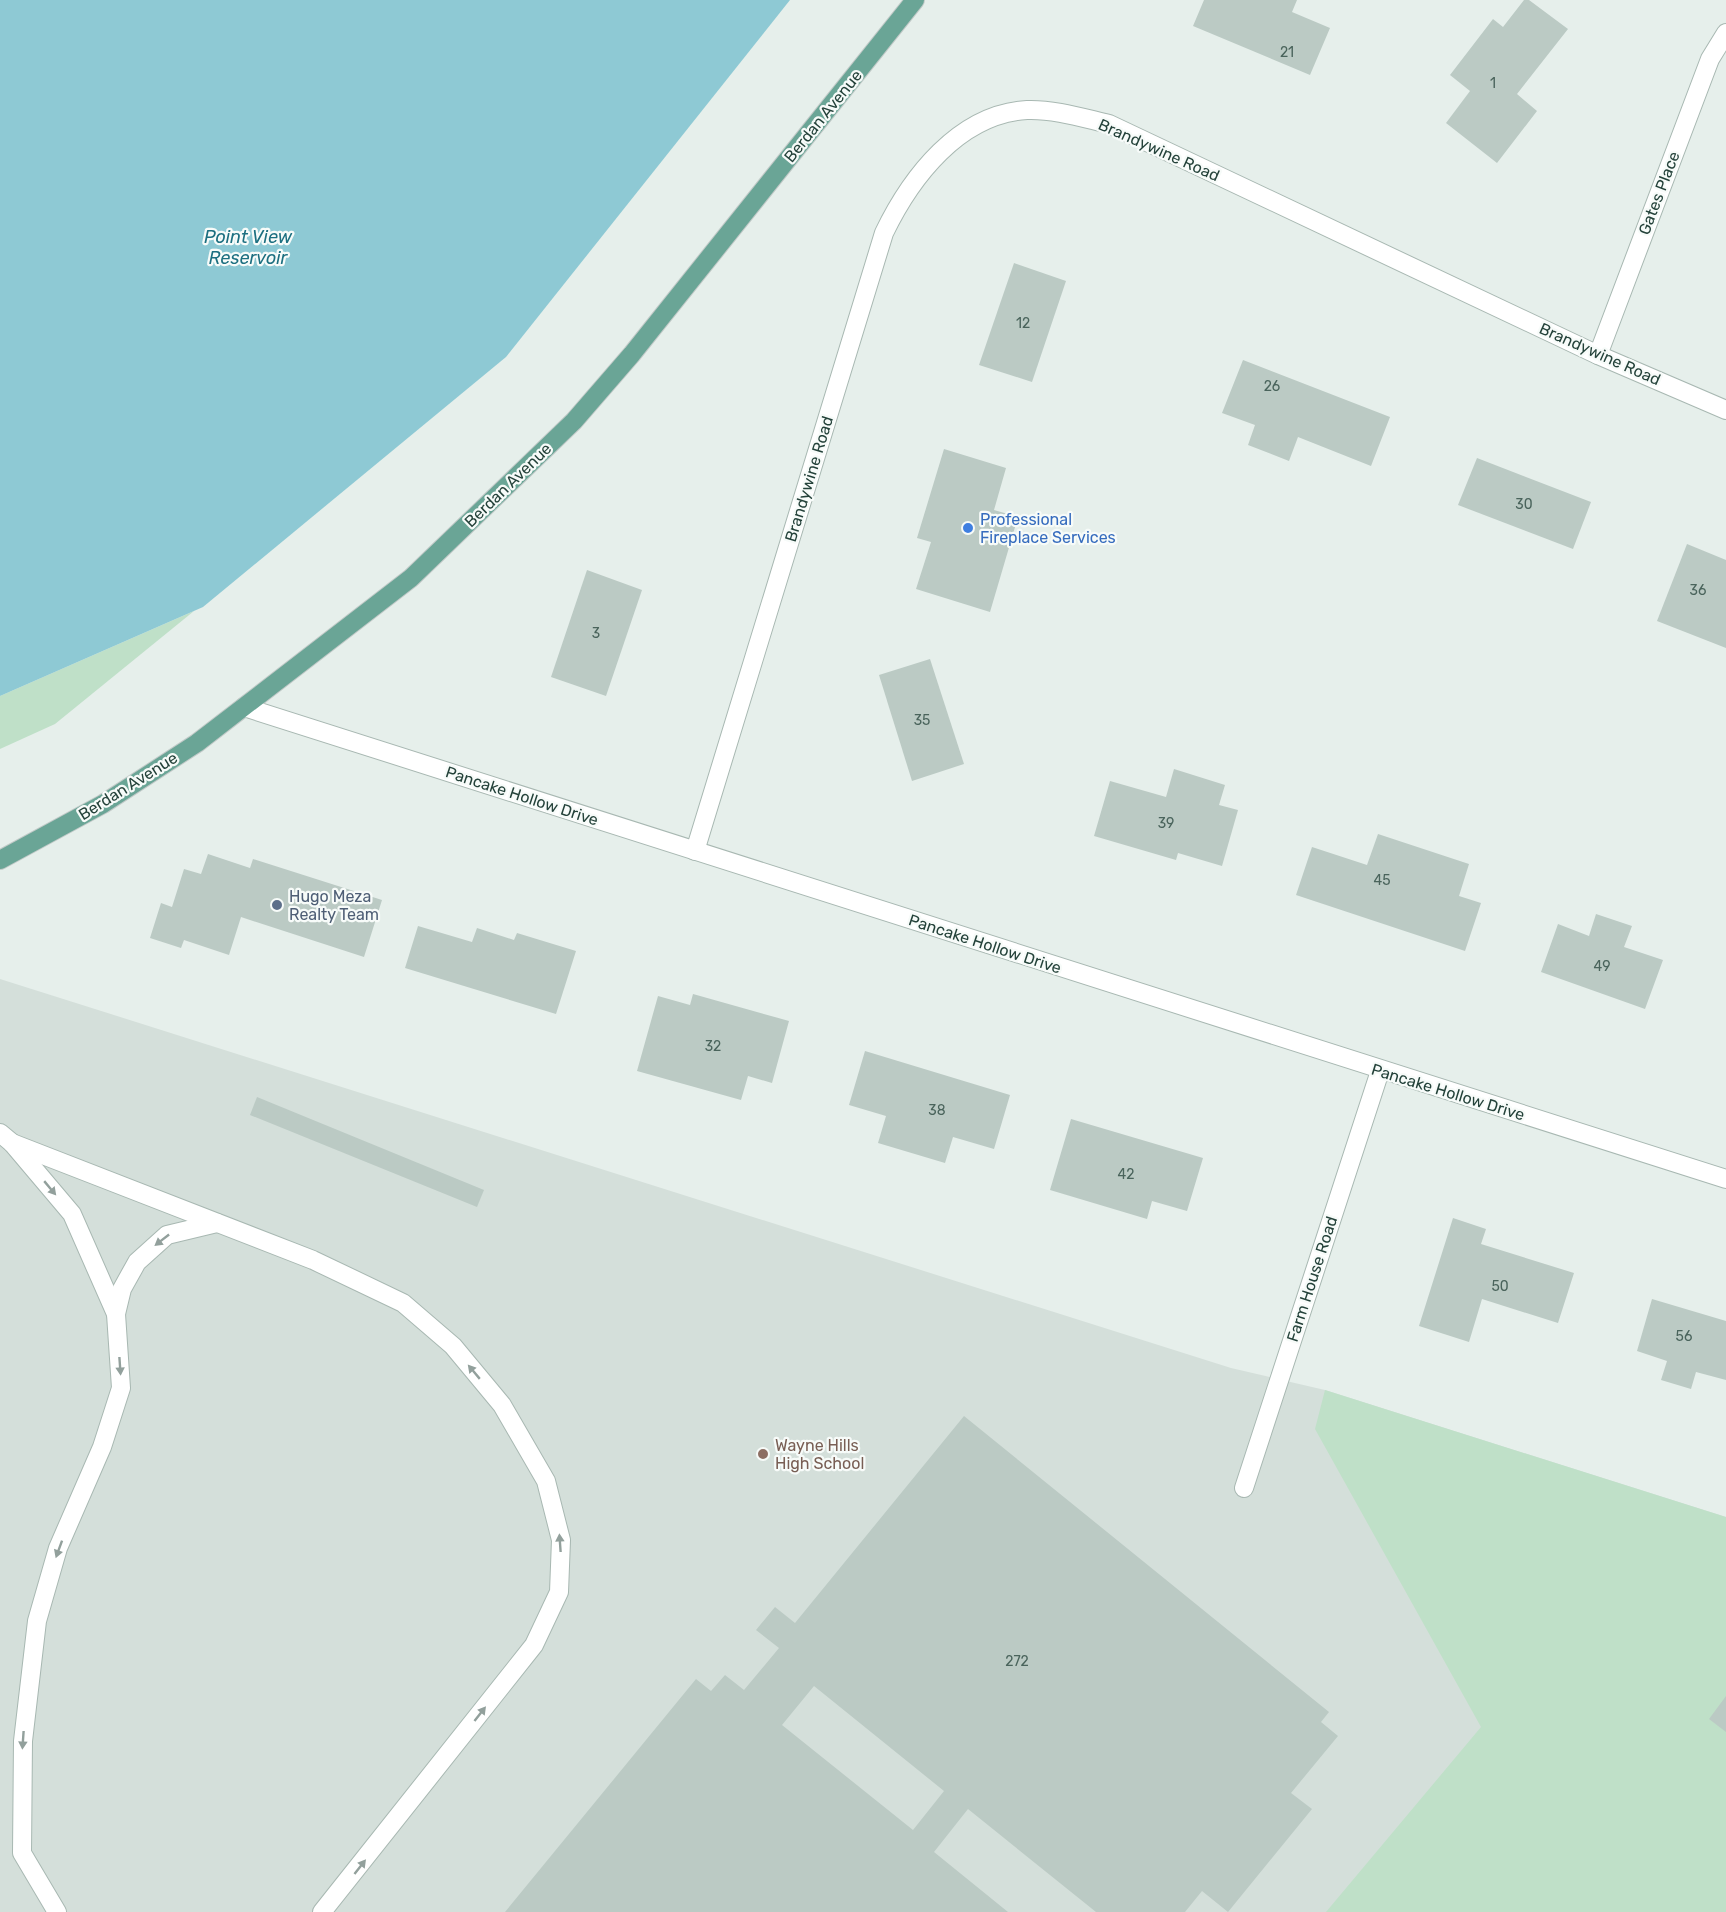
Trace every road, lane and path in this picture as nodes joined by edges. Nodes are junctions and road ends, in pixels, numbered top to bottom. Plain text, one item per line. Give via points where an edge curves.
1 (915, 0) edge
2 (1726, 33) edge
3 (1598, 355) junction
4 (1726, 410) edge
5 (244, 707) junction
6 (695, 851) junction
7 (0, 860) edge
8 (1380, 1071) junction
9 (6, 1138) edge
10 (1726, 1179) edge
11 (217, 1223) junction
12 (116, 1314) junction
13 (1244, 1488) dead end
14 (57, 1912) edge
15 (322, 1912) edge

1 - 5 main road, Berdan Avenue via 574,421 411,578
2 - 3 street, Gates Place via 1710,59
3 - 4 street, Brandywine Road
3 - 6 street, Brandywine Road via 1109,124 1027,110 990,119 955,139 923,168 884,233
5 - 6 street, Pancake Hollow Drive
5 - 7 main road, Berdan Avenue via 197,743 103,804
6 - 8 street, Pancake Hollow Drive
8 - 10 street, Pancake Hollow Drive
8 - 13 street, Farm House Road
9 - 11 street
9 -> 12 street via 72,1214
11 -> 12 street via 167,1235 137,1262 122,1289
15 -> 11 street via 534,1645 559,1592 561,1540 546,1481 502,1405 453,1346 403,1303 313,1260
12 -> 14 street via 121,1388 102,1447 58,1548 37,1621 23,1741 22,1853

